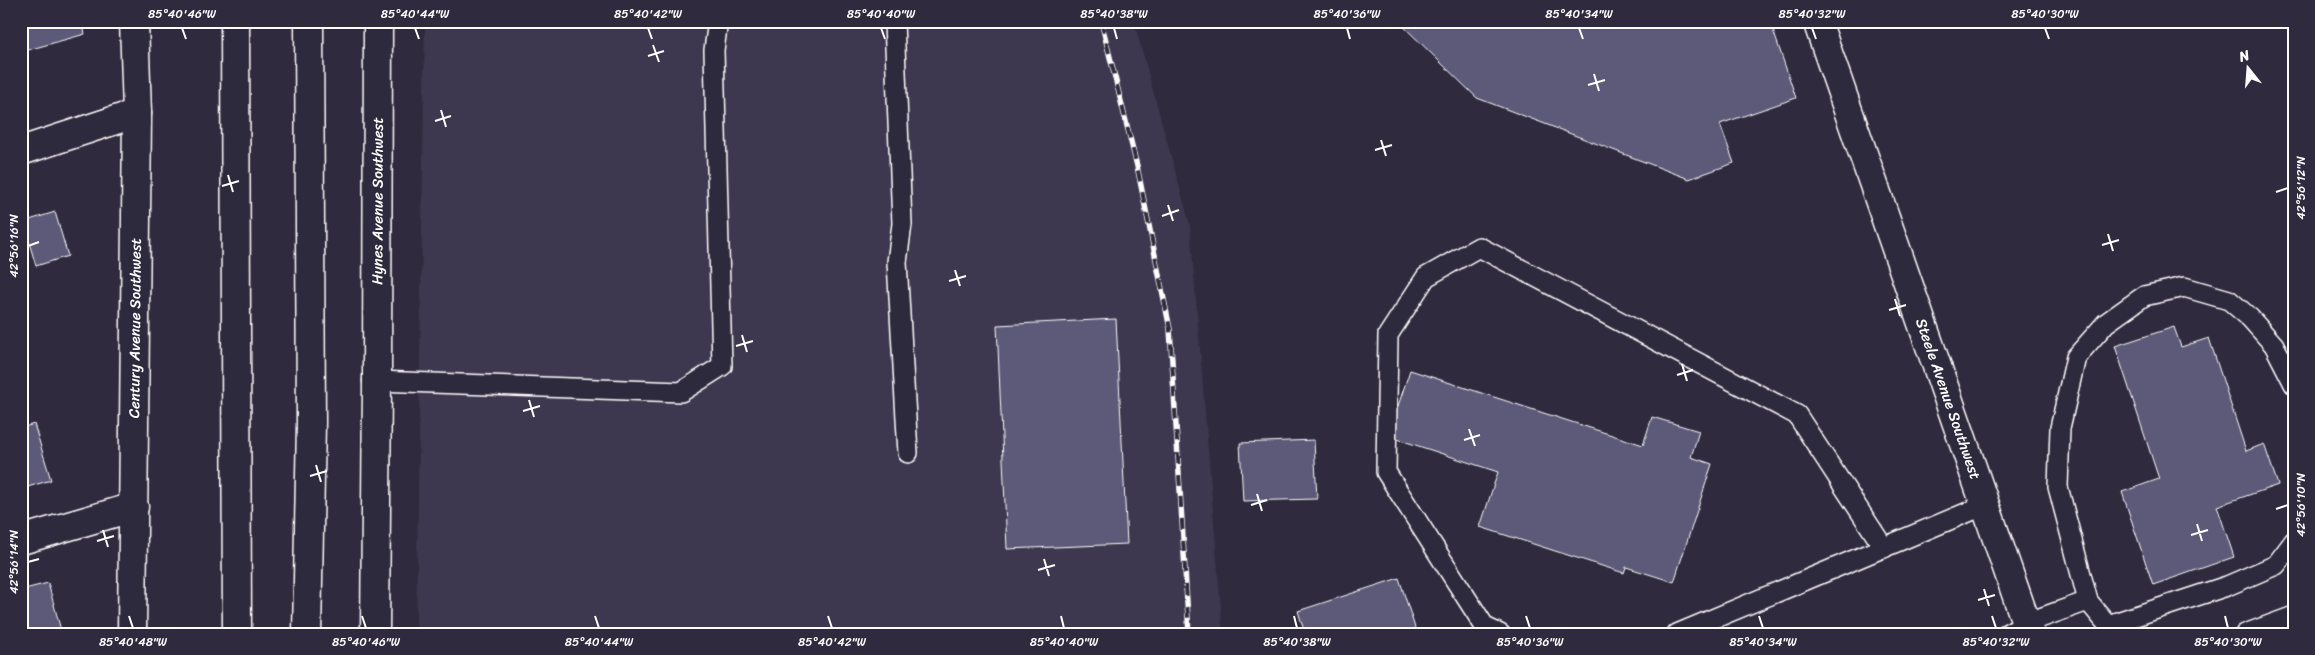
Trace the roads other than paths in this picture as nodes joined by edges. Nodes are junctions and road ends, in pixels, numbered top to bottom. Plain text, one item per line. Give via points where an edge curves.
1 (134, 21) edge
2 (235, 21) edge
3 (309, 21) edge
4 (378, 21) edge
5 (718, 21) edge
6 (894, 21) edge
7 (1817, 21) edge
8 (137, 113) junction
9 (21, 151) edge
10 (376, 380) junction
11 (2294, 384) edge
12 (908, 453) dead end
13 (1985, 505) junction
14 (134, 507) junction
15 (21, 540) edge
16 (2294, 541) edge
17 (1884, 548) junction
18 (2088, 601) junction
19 (2294, 616) edge
20 (2021, 630) edge
21 (132, 634) edge
22 (237, 634) edge
23 (307, 634) edge
24 (375, 634) edge
25 (1500, 634) edge
26 (1677, 634) edge
27 (2245, 634) edge

1 - 8 main road, Century Avenue Southwest
2 - 22 main road
3 - 23 main road via 311,423
4 - 10 main road, Hynes Avenue Southwest
5 - 10 lane via 714,50 722,366 681,392
6 - 12 lane via 902,224 897,262
7 - 13 main road, Steele Avenue Southwest
8 - 9 main road
8 - 14 main road, Century Avenue Southwest
10 - 24 main road, Hynes Avenue Southwest
11 - 18 lane via 2274,345 2229,300 2184,287 2144,296 2106,323 2076,357 2060,428 2058,487
13 - 17 lane
13 - 20 main road, Steele Avenue Southwest
14 - 15 main road
14 - 21 main road, Century Avenue Southwest
16 - 18 lane via 2276,565 2228,586 2108,625
17 - 25 lane via 1797,415 1479,247 1426,277 1388,335 1386,472 1485,627
17 - 26 lane
18 - 20 lane
19 - 27 lane

